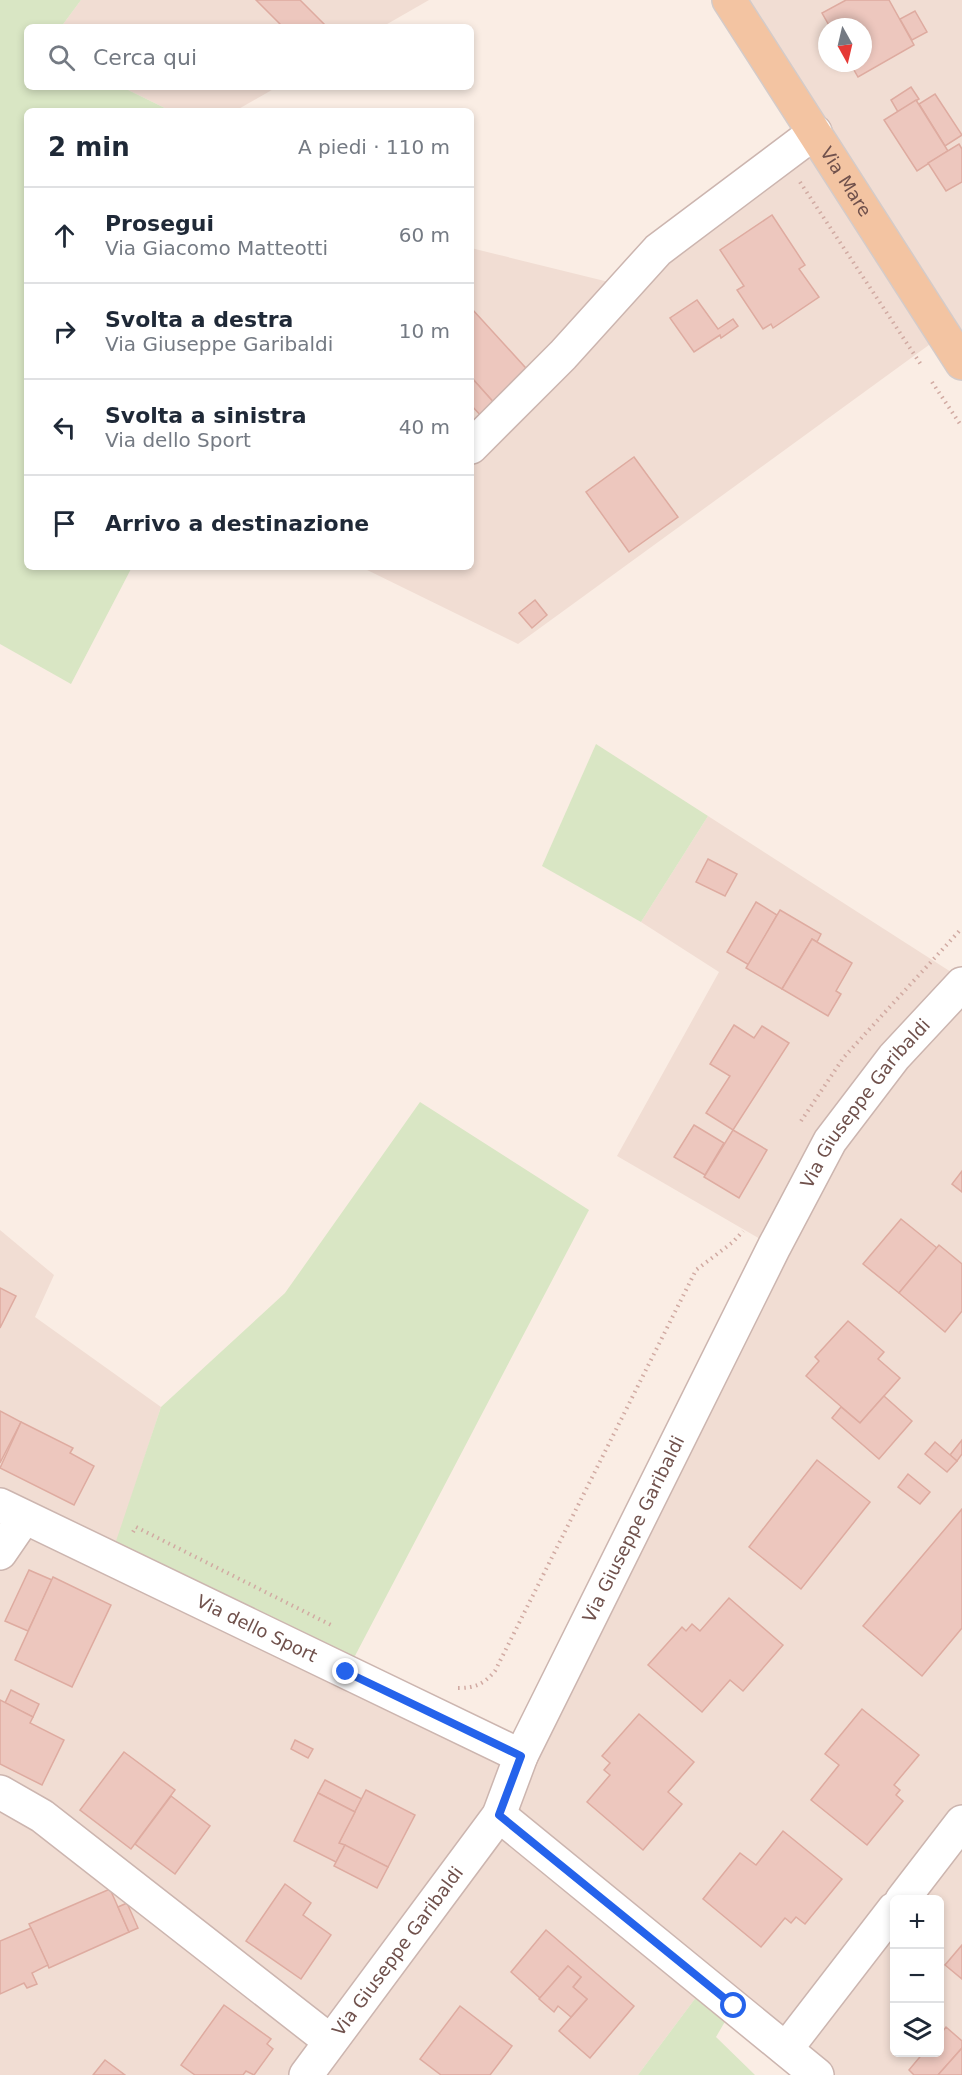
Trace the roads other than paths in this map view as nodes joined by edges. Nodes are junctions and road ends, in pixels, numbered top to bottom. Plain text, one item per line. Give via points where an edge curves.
1 (729, 0) edge
2 (815, 132) junction
3 (962, 363) edge
4 (474, 444) edge
5 (962, 984) edge
6 (12, 1512) edge
7 (0, 1553) edge
8 (521, 1756) junction
9 (0, 1792) edge
10 (499, 1815) junction
11 (962, 1822) edge
12 (905, 1895) edge
13 (890, 1915) edge
14 (330, 2041) junction
15 (786, 2049) junction
16 (306, 2075) edge
17 (817, 2075) edge

1 - 2 main road, Via Mare
2 - 3 main road, Via Mare
2 - 4 street via 658,250 563,355
5 - 8 street, Via Giuseppe Garibaldi via 894,1057 830,1141
6 - 7 street, Via dello Sport
6 - 8 street, Via dello Sport
8 - 10 street, Via Giuseppe Garibaldi
9 - 14 street via 42,1815
10 - 14 street, Via Giuseppe Garibaldi
10 - 15 street
11 - 12 street
13 - 15 street
14 - 16 street, Via Giuseppe Garibaldi
15 - 17 street

